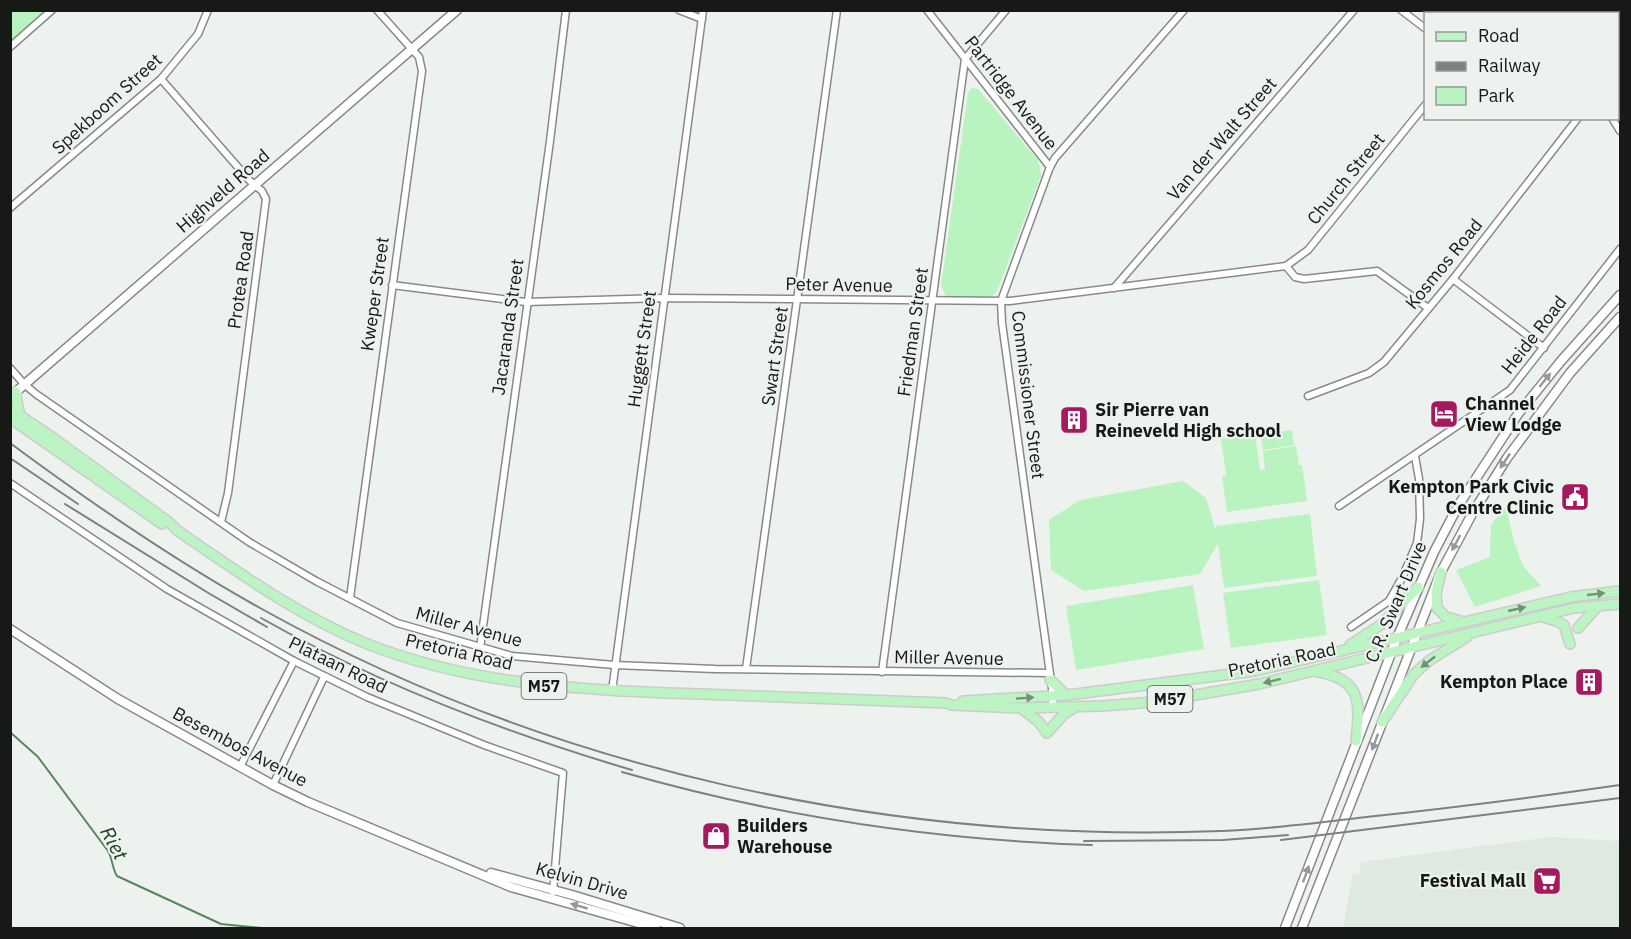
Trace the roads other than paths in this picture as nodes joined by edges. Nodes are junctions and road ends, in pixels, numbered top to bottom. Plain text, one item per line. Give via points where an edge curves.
1 (52, 10) edge
2 (208, 10) edge
3 (377, 10) edge
4 (457, 10) edge
5 (566, 10) edge
6 (703, 10) edge
7 (837, 10) edge
8 (927, 10) edge
9 (1006, 10) edge
10 (1184, 10) edge
11 (1354, 10) edge
12 (1401, 10) edge
13 (684, 11) edge
14 (702, 19) junction
15 (1424, 28) edge
16 (10, 47) edge
17 (413, 50) junction
18 (966, 59) junction
19 (161, 79) junction
20 (1424, 105) edge
21 (1576, 120) edge
22 (1050, 167) junction
23 (255, 185) junction
24 (10, 208) edge
25 (1620, 249) edge
26 (1286, 266) junction
27 (1453, 279) junction
28 (392, 285) junction
29 (1114, 288) junction
30 (1620, 295) edge
31 (664, 298) junction
32 (798, 299) junction
33 (933, 301) junction
34 (1001, 301) junction
35 (526, 302) junction
36 (1428, 308) junction
37 (1620, 317) edge
38 (1544, 348) junction
39 (10, 368) edge
40 (16, 391) edge
41 (1308, 396) dead end
42 (10, 409) edge
43 (15, 417) edge
44 (1415, 456) junction
45 (10, 483) edge
46 (1339, 506) dead end
47 (221, 522) junction
48 (1440, 572) junction
49 (1418, 587) junction
50 (1620, 591) edge
51 (350, 598) junction
52 (1620, 604) edge
53 (1599, 605) junction
54 (1542, 617) junction
55 (1464, 622) junction
56 (1350, 627) dead end
57 (1578, 628) dead end
58 (10, 629) edge
59 (1477, 631) junction
60 (1417, 633) junction
61 (1396, 638) junction
62 (1570, 644) dead end
63 (480, 648) junction
64 (1411, 648) junction
65 (1343, 649) junction
66 (1391, 653) junction
67 (294, 661) junction
68 (614, 665) junction
69 (746, 669) junction
70 (1312, 671) junction
71 (882, 672) junction
72 (1049, 676) junction
73 (324, 677) junction
74 (612, 691) junction
75 (1066, 695) junction
76 (1053, 696) junction
77 (946, 703) junction
78 (1052, 707) junction
79 (1076, 707) junction
80 (1020, 708) junction
81 (1382, 722) junction
82 (1356, 741) junction
83 (240, 767) junction
84 (273, 785) junction
85 (470, 869) joint
86 (553, 894) junction
87 (656, 928) edge
88 (680, 928) edge
89 (1285, 928) edge
90 (1302, 928) edge

1 - 16 street
2 - 19 street, Spekboom Street via 198,34
3 - 17 street, Kweper Street
4 - 17 main road, Highveld Road
5 - 35 street, Jacaranda Street
6 - 14 street, Huggett Street
7 - 32 street, Swart Street
8 - 18 street, Partridge Avenue
9 - 18 street
10 - 22 street, Commissioner Street
11 - 29 street, Van der Walt Street
12 - 15 street
13 - 14 street
14 - 31 street, Huggett Street
17 - 23 main road, Highveld Road
17 - 28 street, Kweper Street via 421,61 422,71
18 - 22 street, Partridge Avenue
18 - 33 street, Friedman Street
19 - 23 street, Protea Road
19 - 24 street, Spekboom Street
20 - 26 street, Church Street via 1308,250
21 - 27 street, Kosmos Road
22 - 34 street, Commissioner Street
23 - 40 main road, Highveld Road
23 - 47 street, Protea Road via 265,195 266,204
25 - 38 street, Heide Road
26 - 29 street, Peter Avenue
26 - 36 street via 1295,277 1304,279 1377,271
27 - 36 street, Kosmos Road
27 - 38 street
28 - 35 street, Peter Avenue
28 - 51 street, Kweper Street
29 - 34 street, Peter Avenue
49 -> 30 main road, C.R. Swart Drive via 1458,506 1518,414
31 - 32 street, Peter Avenue
31 - 35 street, Peter Avenue
31 - 68 street, Huggett Street
32 - 33 street, Peter Avenue
32 - 69 street, Swart Street
33 - 34 street, Peter Avenue
33 - 71 street, Friedman Street
34 - 72 street, Commissioner Street
35 - 63 street, Jacaranda Street
36 - 41 street, Kosmos Road via 1377,369
37 -> 48 main road, C.R. Swart Drive via 1570,373 1507,458
38 - 44 street, Heide Road via 1504,397
39 - 40 street, M57
40 - 43 main road
40 - 47 street, Miller Avenue / M57
42 - 43 main road, Pretoria Road / M57
43 - 74 main road, Pretoria Road / M57 via 123,488 251,581 321,622 373,646 431,665 501,680
44 - 46 street, Heide Road
44 - 56 street via 1420,519 1417,543 1389,601
45 - 67 street, Plataan Road via 167,589
47 - 51 street, Miller Avenue / M57 via 281,562
48 - 55 main road via 1437,608 1446,617
48 - 60 main road, C.R. Swart Drive
49 - 61 main road, C.R. Swart Drive
49 - 65 main road via 1382,624
55 -> 50 main road, Pretoria Road / M57 via 1571,597
51 - 63 street, Miller Avenue / M57 via 397,623
52 - 53 main road, Pretoria Road / M57
53 - 54 main road, Pretoria Road / M57
53 - 57 main road
54 - 59 main road, Pretoria Road / M57
54 - 62 main road via 1564,625
55 - 60 main road, Pretoria Road / M57
58 - 83 main road, Besembos Avenue via 118,699
59 - 64 main road, Pretoria Road / M57
59 -> 81 main road via 1414,674
60 - 61 main road, Pretoria Road / M57
60 - 64 main road, C.R. Swart Drive
61 - 65 main road, Pretoria Road / M57
61 - 66 main road, C.R. Swart Drive
63 - 68 street, Miller Avenue / M57 via 521,657
64 - 66 main road, Pretoria Road / M57
64 - 81 main road, C.R. Swart Drive
65 - 75 main road, Pretoria Road / M57 via 1256,671
66 - 70 main road, Pretoria Road / M57
66 - 82 main road, C.R. Swart Drive
67 - 73 street, Plataan Road
67 - 83 street
68 - 69 street, Miller Avenue / M57
68 - 74 street, Huggett Street
69 - 71 street, Miller Avenue / M57
70 -> 79 main road, Pretoria Road / M57 via 1155,702
70 - 82 main road via 1334,675 1353,689 1358,703
71 - 72 street, Miller Avenue / M57
72 - 75 main road
72 - 76 street, Commissioner Street
73 - 84 street
73 - 86 street, Plataan Road via 563,773
74 - 77 main road, Pretoria Road / M57
75 - 76 main road, Pretoria Road / M57
77 -> 76 main road, Pretoria Road / M57
76 - 78 street, Commissioner Street
77 - 80 main road, Pretoria Road / M57
78 - 79 main road, Pretoria Road / M57
78 - 80 main road, Pretoria Road / M57
79 - 80 main road via 1047,733
81 -> 90 main road, C.R. Swart Drive
89 -> 82 main road, C.R. Swart Drive
83 - 84 main road, Besembos Avenue
84 - 85 main road, Besembos Avenue
85 - 86 main road, Kelvin Drive via 511,887
87 -> 86 main road, Kelvin Drive
86 - 88 main road, Kelvin Drive

